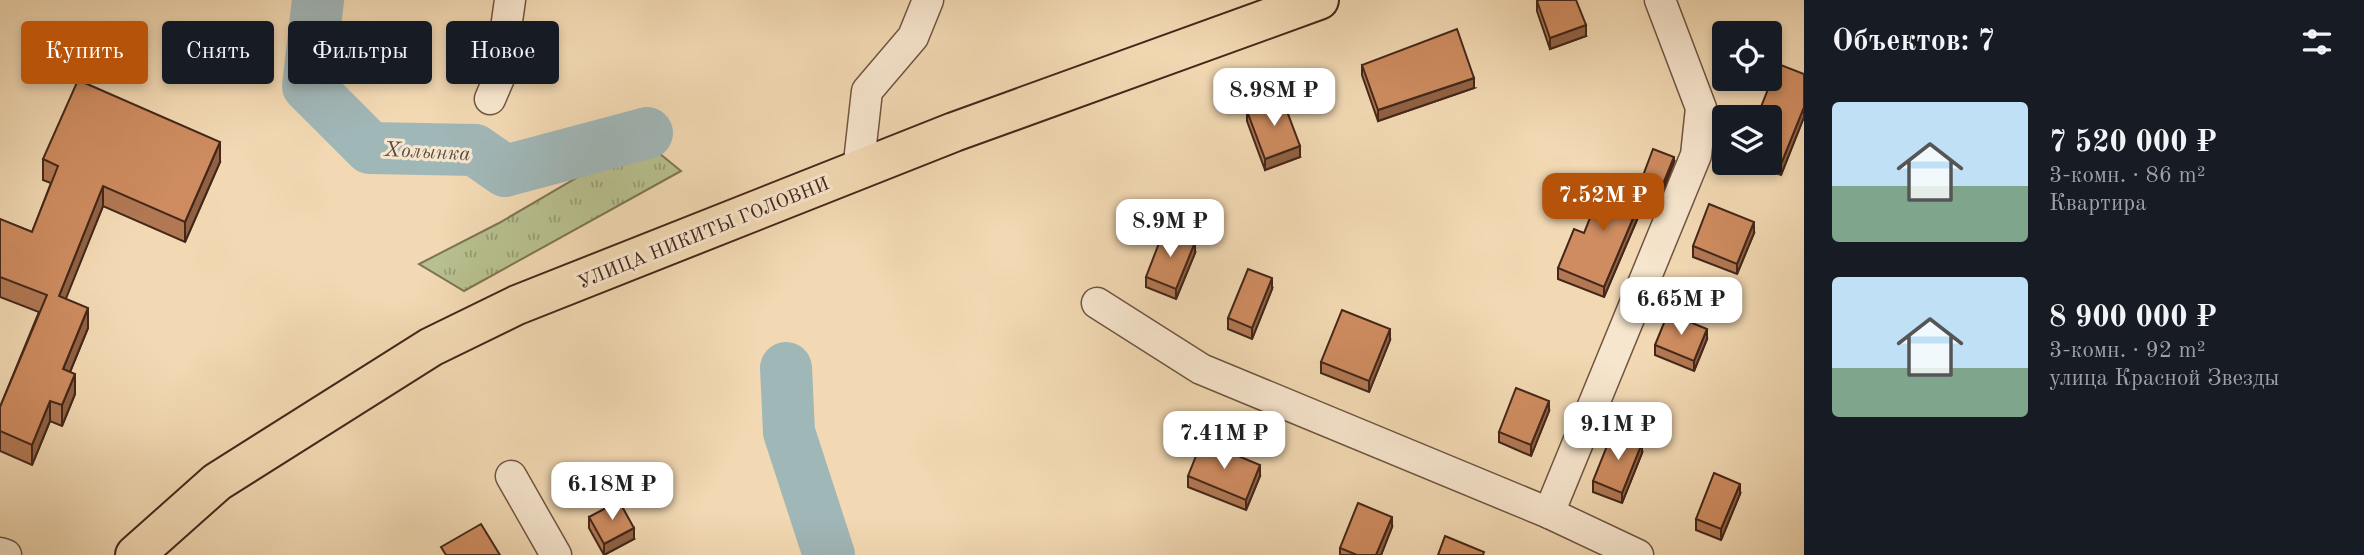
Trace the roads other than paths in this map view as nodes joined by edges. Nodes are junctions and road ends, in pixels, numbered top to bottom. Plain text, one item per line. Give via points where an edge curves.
1 (510, 0) edge
2 (928, 0) edge
3 (1319, 0) edge
4 (1660, 0) edge
5 (490, 99) dead end
6 (858, 171) junction
7 (1097, 303) dead end
8 (511, 476) dead end
9 (1549, 513) junction
10 (0, 553) edge
11 (6, 555) edge
12 (135, 555) edge
13 (556, 555) edge
14 (1639, 555) edge

1 - 5 street via 499,78
2 - 6 street via 913,37 867,91
3 - 6 main road, УЛИЦА НИКИТЫ ГОЛОВНИ
4 - 9 street via 1701,108 1696,155
6 - 12 main road, УЛИЦА НИКИТЫ ГОЛОВНИ via 517,305 431,347 217,482
7 - 9 street via 1200,369
8 - 13 street
9 - 14 street
10 - 11 street

